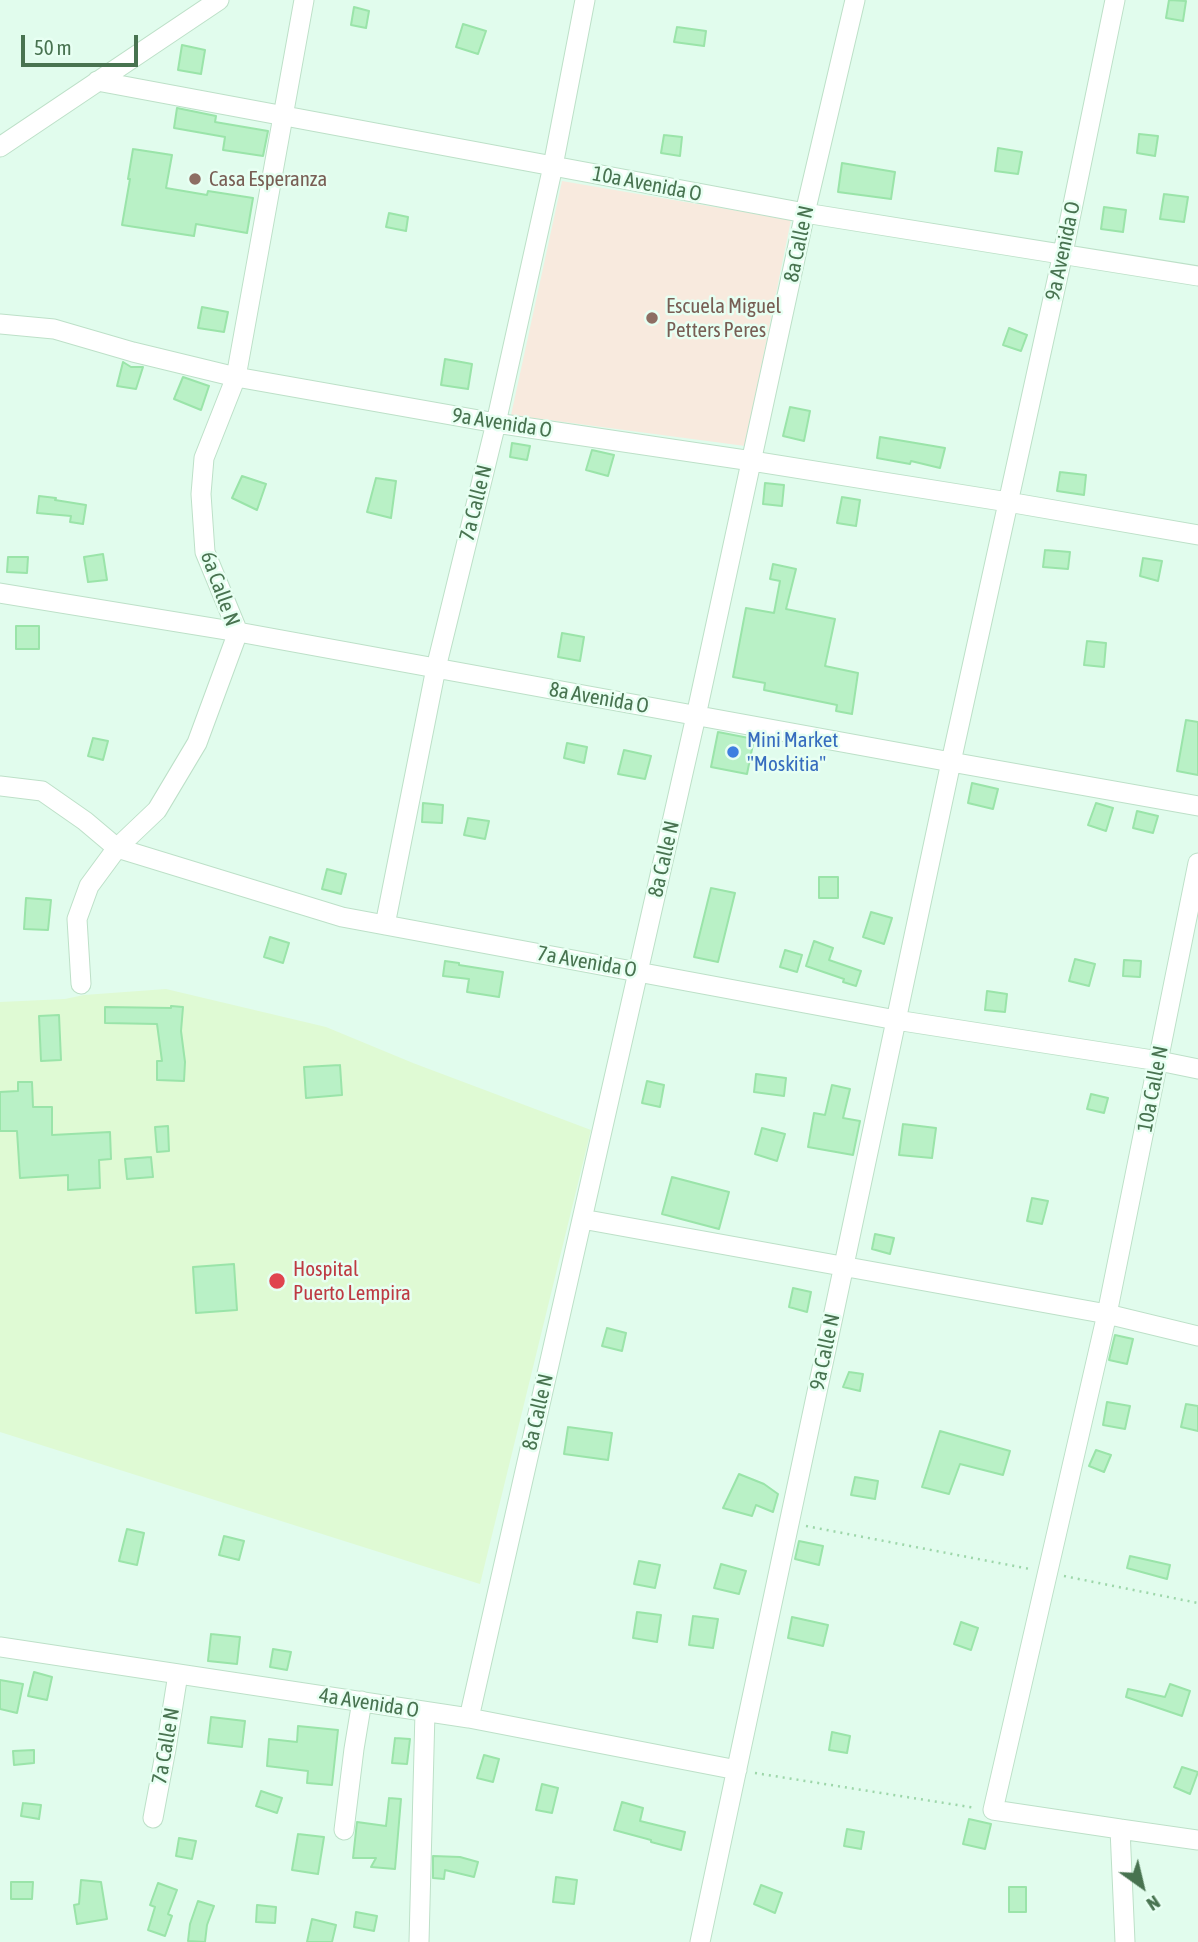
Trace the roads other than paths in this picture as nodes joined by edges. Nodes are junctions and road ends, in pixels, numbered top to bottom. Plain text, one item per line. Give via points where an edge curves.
1 (219, 0) edge
2 (304, 0) edge
3 (585, 0) edge
4 (855, 0) edge
5 (1115, 0) edge
6 (97, 81) junction
7 (282, 116) junction
8 (0, 147) edge
9 (553, 166) junction
10 (806, 213) junction
11 (1063, 253) junction
12 (1198, 276) edge
13 (0, 324) edge
14 (236, 377) junction
15 (496, 423) junction
16 (752, 461) junction
17 (1008, 502) junction
18 (1198, 535) edge
19 (0, 593) edge
20 (238, 632) junction
21 (436, 668) junction
22 (696, 716) junction
23 (951, 762) junction
24 (0, 786) edge
25 (1198, 806) edge
26 (117, 848) junction
27 (1198, 863) edge
28 (386, 925) junction
29 (638, 971) junction
30 (82, 984) dead end
31 (896, 1020) junction
32 (1159, 1061) junction
33 (1198, 1069) edge
34 (582, 1219) junction
35 (843, 1267) junction
36 (1107, 1314) junction
37 (1198, 1336) edge
38 (0, 1647) edge
39 (178, 1674) junction
40 (362, 1701) junction
41 (425, 1712) junction
42 (469, 1718) junction
43 (737, 1770) junction
44 (153, 1818) dead end
45 (1120, 1829) junction
46 (344, 1830) dead end
47 (1198, 1840) edge
48 (418, 1942) edge
49 (700, 1942) edge
50 (1125, 1942) edge

1 - 6 street
2 - 7 street, 6a Calle N
3 - 9 street, 7a Calle N
4 - 10 street, 8a Calle N
5 - 11 street, 9a Avenida O
6 - 7 street, 10a Avenida O
6 - 8 street
7 - 9 street, 10a Avenida O
7 - 14 street, 6a Calle N
9 - 10 street, 10a Avenida O
9 - 15 street, 7a Calle N
10 - 11 street, 10a Avenida O
10 - 16 street, 8a Calle N
11 - 12 street, 10a Avenida O
11 - 17 street, 9a Avenida O
13 - 14 street, 9a Avenida O via 54,329
14 - 15 street, 9a Avenida O
14 - 20 street, 6a Calle N via 204,458 201,494 205,552
15 - 16 street, 9a Avenida O
15 - 21 street, 7a Calle N
16 - 17 street, 9a Avenida O
16 - 22 street, 8a Calle N
17 - 18 street, 9a Avenida O
17 - 23 street, 9a Avenida O
19 - 20 street, 8a Avenida O
20 - 21 street, 8a Avenida O
20 - 26 street, 6a Calle N via 197,743 157,810
21 - 22 street, 8a Avenida O
21 - 28 street, 7a Calle N
22 - 23 street, 8a Avenida O
22 - 29 street, 8a Calle N
23 - 25 street, 8a Avenida O
23 - 31 street, 9a Calle N
24 - 26 street, 7a Avenida O via 42,791
26 - 28 street, 7a Avenida O via 342,917
26 - 30 street, 6a Calle N via 89,886 77,919
27 - 32 street, 10a Calle N
28 - 29 street, 7a Avenida O
29 - 31 street, 7a Avenida O
29 - 34 street, 8a Calle N
31 - 32 street, 7a Avenida O
31 - 35 street, 9a Calle N
32 - 33 street, 7a Avenida O
32 - 36 street, 10a Calle N
34 - 35 street
34 - 42 street, 8a Calle N
35 - 36 street
35 - 43 street, 9a Calle N
36 - 37 street
36 - 45 street, 10a Calle N via 993,1811
38 - 39 street, 4a Avenida O
39 - 40 street, 4a Avenida O
39 - 44 street, 7a Calle N
40 - 41 street, 4a Avenida O
40 - 46 street
41 - 42 street, 4a Avenida O
41 - 48 street
42 - 43 street, 4a Avenida O
43 - 49 street, 9a Calle N
45 - 47 street
45 - 50 street

